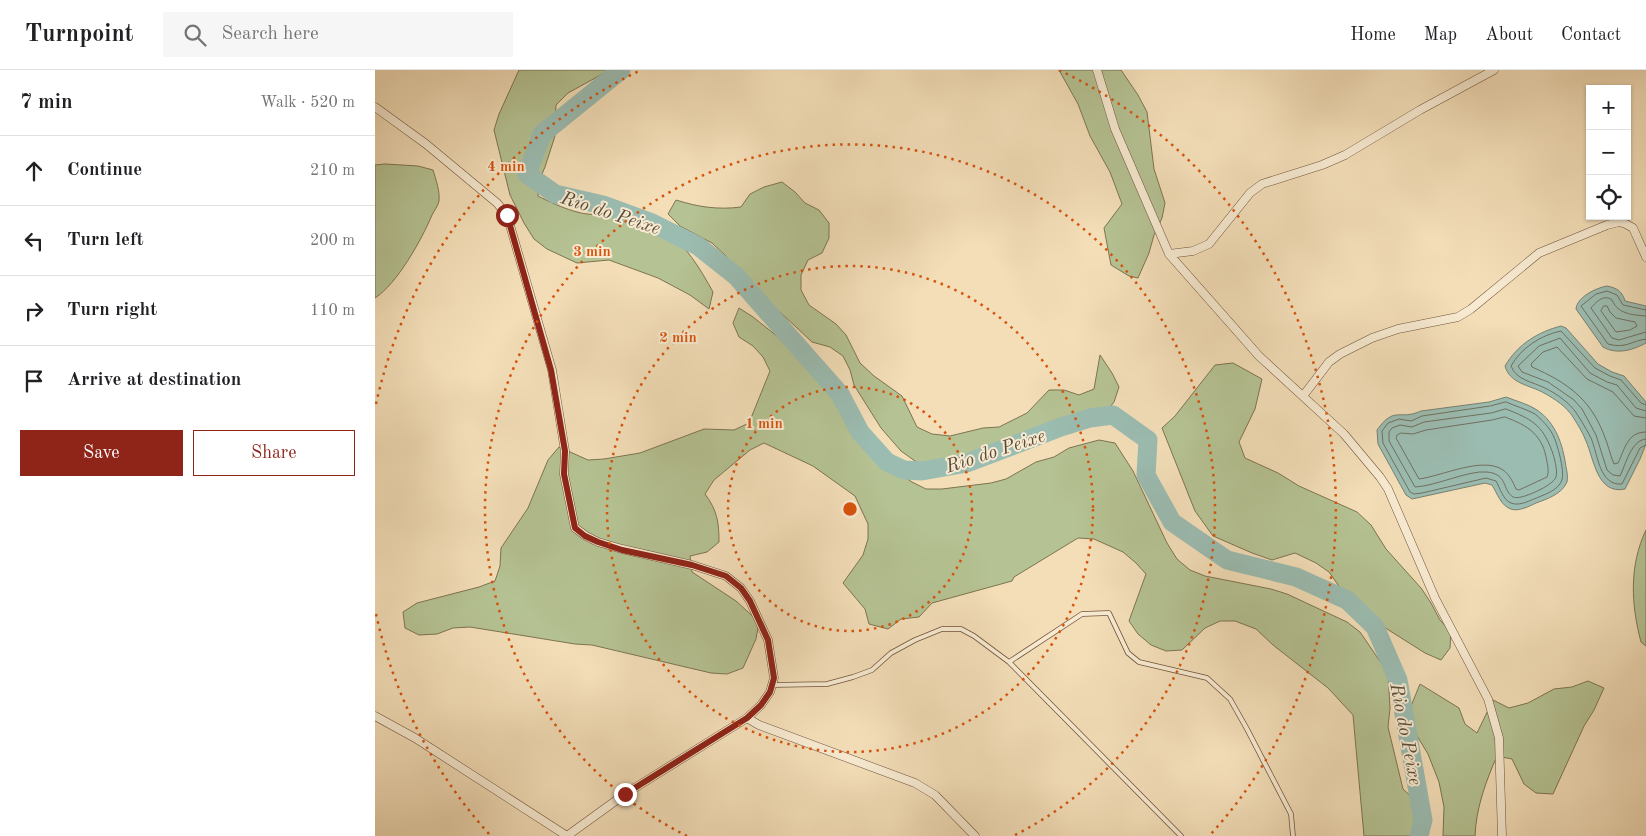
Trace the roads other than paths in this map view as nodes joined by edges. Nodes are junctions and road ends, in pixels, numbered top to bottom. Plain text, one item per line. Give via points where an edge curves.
1 (1494, 70) edge
2 (1099, 71) edge
3 (375, 107) edge
4 (1169, 254) junction
5 (1646, 257) edge
6 (1303, 396) junction
7 (1009, 662) junction
8 (772, 685) junction
9 (375, 716) edge
10 (747, 718) junction
11 (567, 836) edge
12 (975, 836) edge
13 (1181, 836) edge
14 (1293, 836) edge
15 (1502, 836) edge

1 - 4 street via 1345,155 1262,184 1245,199 1209,244 1193,251
2 - 4 street via 1115,130
3 - 8 street via 426,144 507,215 551,370 565,451 564,474 575,528 585,536 622,550 726,576 741,588 750,601 768,640 774,678
4 - 6 street via 1259,356
5 - 6 street via 1633,228 1619,222 1607,225 1529,259 1458,317 1398,329 1340,354 1329,362
6 - 15 street via 1344,434 1388,488 1435,598 1488,699 1499,738
7 - 8 lane via 961,629 942,628 891,654 871,670 853,677 827,684
7 - 13 lane
7 - 14 lane via 1082,614 1109,613 1128,653 1139,662 1207,678 1230,699 1291,814
8 - 10 street via 761,705
9 - 11 street via 415,738
10 - 11 street via 625,794
10 - 12 street via 915,784 935,795

